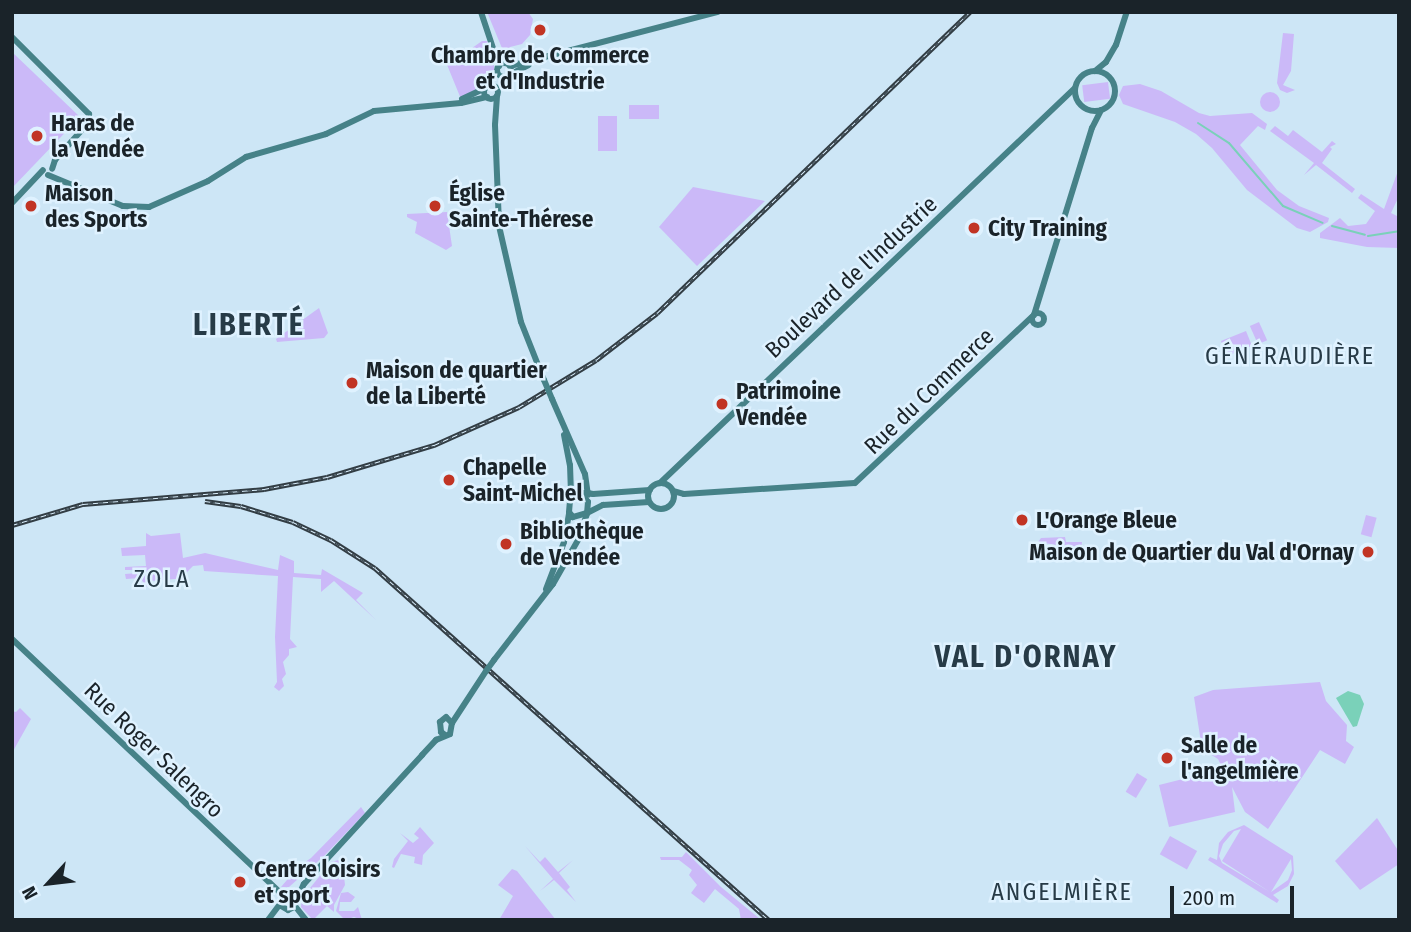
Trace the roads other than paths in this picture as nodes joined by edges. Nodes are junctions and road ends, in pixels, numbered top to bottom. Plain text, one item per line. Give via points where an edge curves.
1 (481, 12) edge
2 (718, 12) edge
3 (1128, 12) edge
4 (12, 37) edge
5 (504, 70) junction
6 (1096, 71) junction
7 (1109, 76) junction
8 (492, 87) junction
9 (1075, 88) junction
10 (491, 97) junction
11 (1078, 101) junction
12 (454, 103) junction
13 (1055, 107) junction
14 (1086, 109) junction
15 (1101, 110) junction
16 (1092, 128) junction
17 (48, 171) junction
18 (12, 203) edge
19 (1039, 301) junction
20 (1042, 315) junction
21 (1033, 319) junction
22 (560, 417) junction
23 (670, 472) junction
24 (587, 481) junction
25 (660, 483) junction
26 (671, 489) junction
27 (650, 490) junction
28 (607, 492) junction
29 (585, 494) junction
30 (684, 494) junction
31 (571, 499) junction
32 (673, 501) junction
33 (649, 502) junction
34 (569, 512) junction
35 (587, 514) junction
36 (542, 597) junction
37 (12, 639) edge
38 (486, 671) junction
39 (446, 717) junction
40 (452, 723) junction
41 (440, 728) junction
42 (445, 735) junction
43 (422, 755) junction
44 (287, 902) junction
45 (270, 920) edge
46 (306, 920) edge

1 - 5 main road
2 - 5 main road
3 - 6 main road via 1109,58
3 - 7 main road
4 - 17 main road via 87,108 90,118
5 - 8 main road
6 - 7 main road
6 - 9 main road via 1082,75
7 - 15 main road via 1114,97
8 - 10 main road
8 - 10 main road
8 - 12 main road
9 - 11 main road
9 - 13 main road, Boulevard de l'Industrie
10 - 12 main road
10 - 22 main road, bridge via 499,226 531,347
11 - 13 main road, Boulevard de l'Industrie
11 - 14 main road
12 - 17 main road via 374,111 326,134 246,157 208,181 149,207 123,206
13 - 23 main road, Boulevard de l'Industrie
14 - 15 main road
14 - 16 main road
15 - 16 main road
16 - 19 main road
17 - 18 main road
19 - 20 main road
19 - 21 main road
20 - 21 main road
20 - 21 main road, Rue du Commerce via 1042,324
21 - 30 main road, Rue du Commerce via 855,483
22 - 24 main road
22 - 31 main road
23 - 25 main road, Boulevard de l'Industrie
23 - 26 main road
24 - 28 main road
24 - 29 main road
25 - 26 main road
25 - 27 main road
26 - 30 main road
26 - 32 main road
27 - 28 main road
27 - 33 main road
28 - 29 main road
29 - 31 main road
29 - 35 main road
30 - 32 main road
31 - 34 main road
32 - 33 main road via 660,509
33 - 35 main road via 603,505
34 - 35 main road via 577,518
34 - 36 main road via 558,561
35 - 36 main road via 563,568
36 - 38 main road, bridge
37 - 44 main road, Rue Roger Salengro
38 - 39 main road
38 - 40 main road
39 - 40 main road
39 - 41 main road
40 - 42 main road via 452,733
41 - 42 main road
41 - 43 main road
42 - 43 main road
43 - 44 main road
44 - 45 main road
44 - 46 main road

